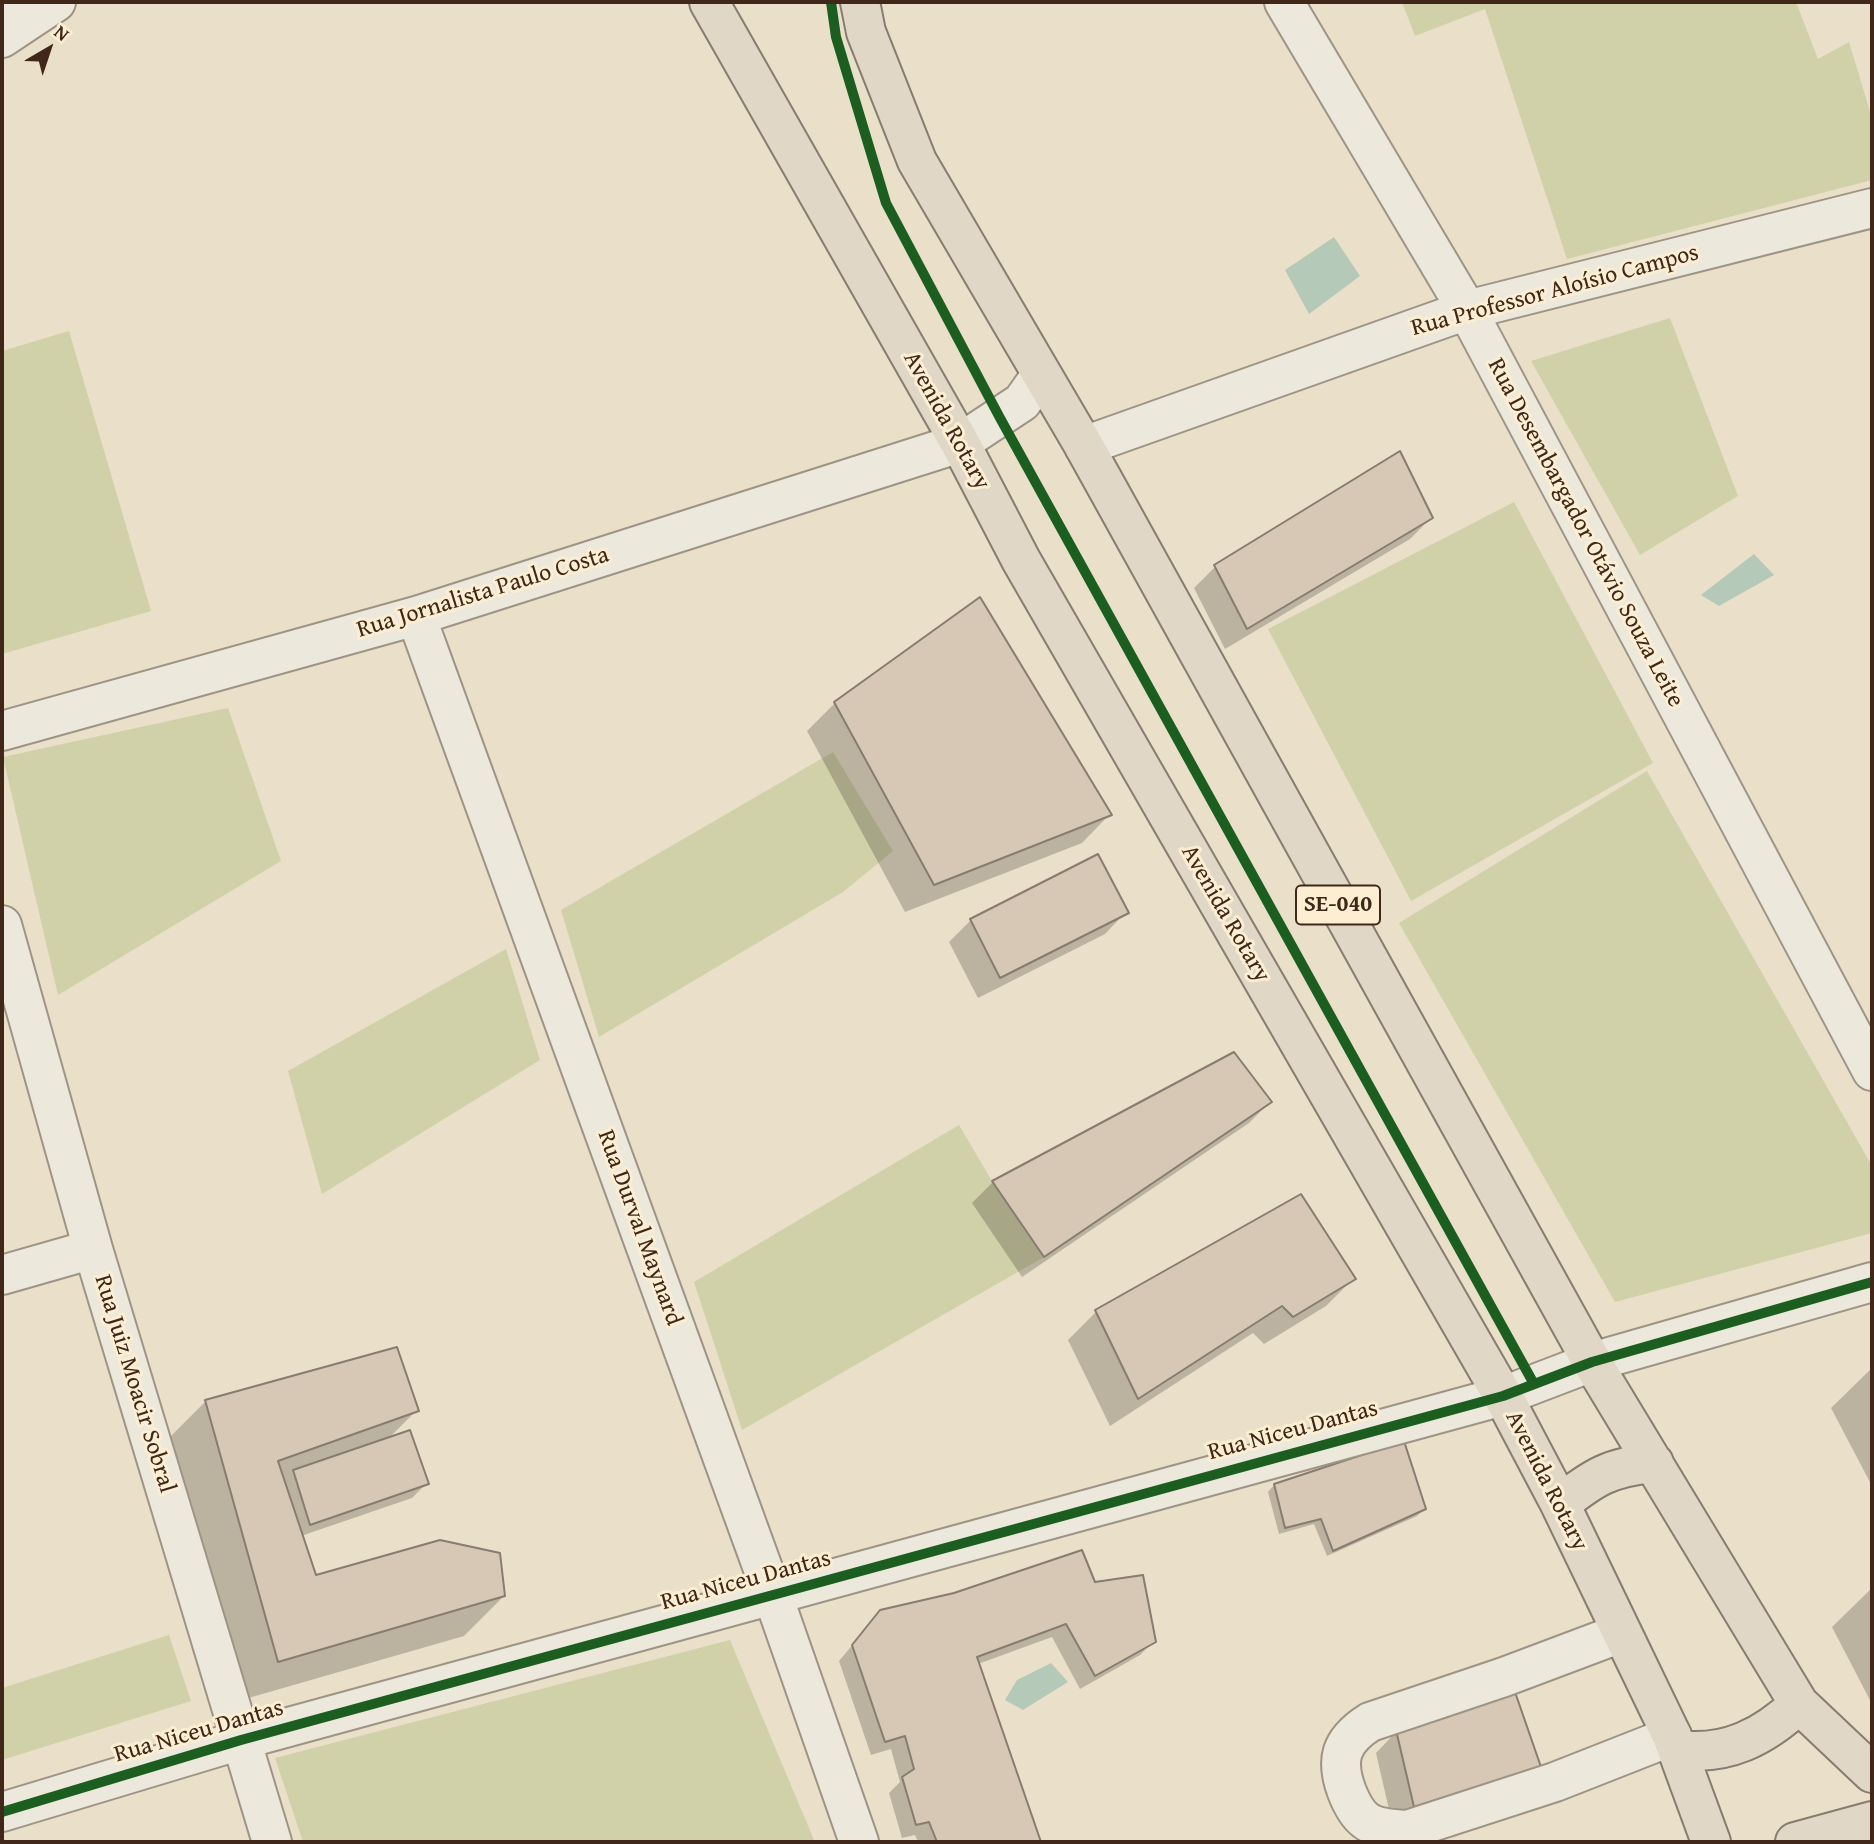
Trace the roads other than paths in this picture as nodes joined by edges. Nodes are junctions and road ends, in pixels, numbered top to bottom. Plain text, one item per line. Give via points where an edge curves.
1 (56, 2) edge
2 (709, 2) edge
3 (860, 2) edge
4 (1284, 2) edge
5 (2, 38) edge
6 (1872, 208) edge
7 (1467, 310) junction
8 (1041, 375) junction
9 (960, 443) junction
10 (1084, 446) junction
11 (416, 616) junction
12 (2, 731) edge
13 (2, 925) edge
14 (1872, 1071) edge
15 (93, 1249) junction
16 (2, 1275) edge
17 (1872, 1282) edge
18 (1592, 1362) junction
19 (1503, 1396) junction
20 (1654, 1463) junction
21 (1560, 1504) junction
22 (773, 1596) junction
23 (1621, 1633) junction
24 (1798, 1704) junction
25 (241, 1740) junction
26 (1675, 1743) junction
27 (1872, 1773) edge
28 (2, 1812) edge
29 (1872, 1821) edge
30 (272, 1842) edge
31 (859, 1842) edge
32 (1711, 1842) edge
33 (1795, 1842) edge

1 - 5 street
2 - 9 main road, Avenida Rotary
3 - 8 main road, SE-040 via 866,32 917,161
4 - 7 street, Rua Desembargador Otávio Souza Leite
6 - 7 street, Rua Professor Aloísio Campos
7 - 10 street, Rua Professor Aloísio Campos
7 - 14 street, Rua Desembargador Otávio Souza Leite
8 - 9 street, Rua Jornalista Paulo Costa via 1022,402
8 - 10 main road, SE-040
9 - 11 street, Rua Jornalista Paulo Costa
9 - 19 main road, Avenida Rotary via 1021,560
10 - 18 main road, SE-040
11 - 12 street, Rua Jornalista Paulo Costa
11 - 22 street, Rua Durval Maynard
13 - 15 street, Rua Juiz Moacir Sobral
15 - 16 street
15 - 25 street, Rua Juiz Moacir Sobral
17 - 18 street, Rua Niceu Dantas
18 - 19 street, Rua Niceu Dantas
18 - 20 main road, SE-040
19 - 21 main road, Avenida Rotary
19 - 22 street, Rua Niceu Dantas
20 - 21 main road via 1605,1472
20 - 24 main road, SE-040
21 - 23 main road, Avenida Rotary
22 - 25 street, Rua Niceu Dantas
22 - 31 street, Rua Durval Maynard
23 - 26 main road, Avenida Rotary
23 - 26 street via 1370,1722 1352,1736 1340,1759 1340,1773 1353,1806 1365,1821 1407,1830
24 - 26 main road via 1777,1724 1730,1748 1701,1753
24 - 27 main road, SE-040
25 - 28 street, Rua Niceu Dantas
25 - 30 street, Rua Juiz Moacir Sobral
26 - 32 main road, Avenida Rotary
29 - 33 main road

